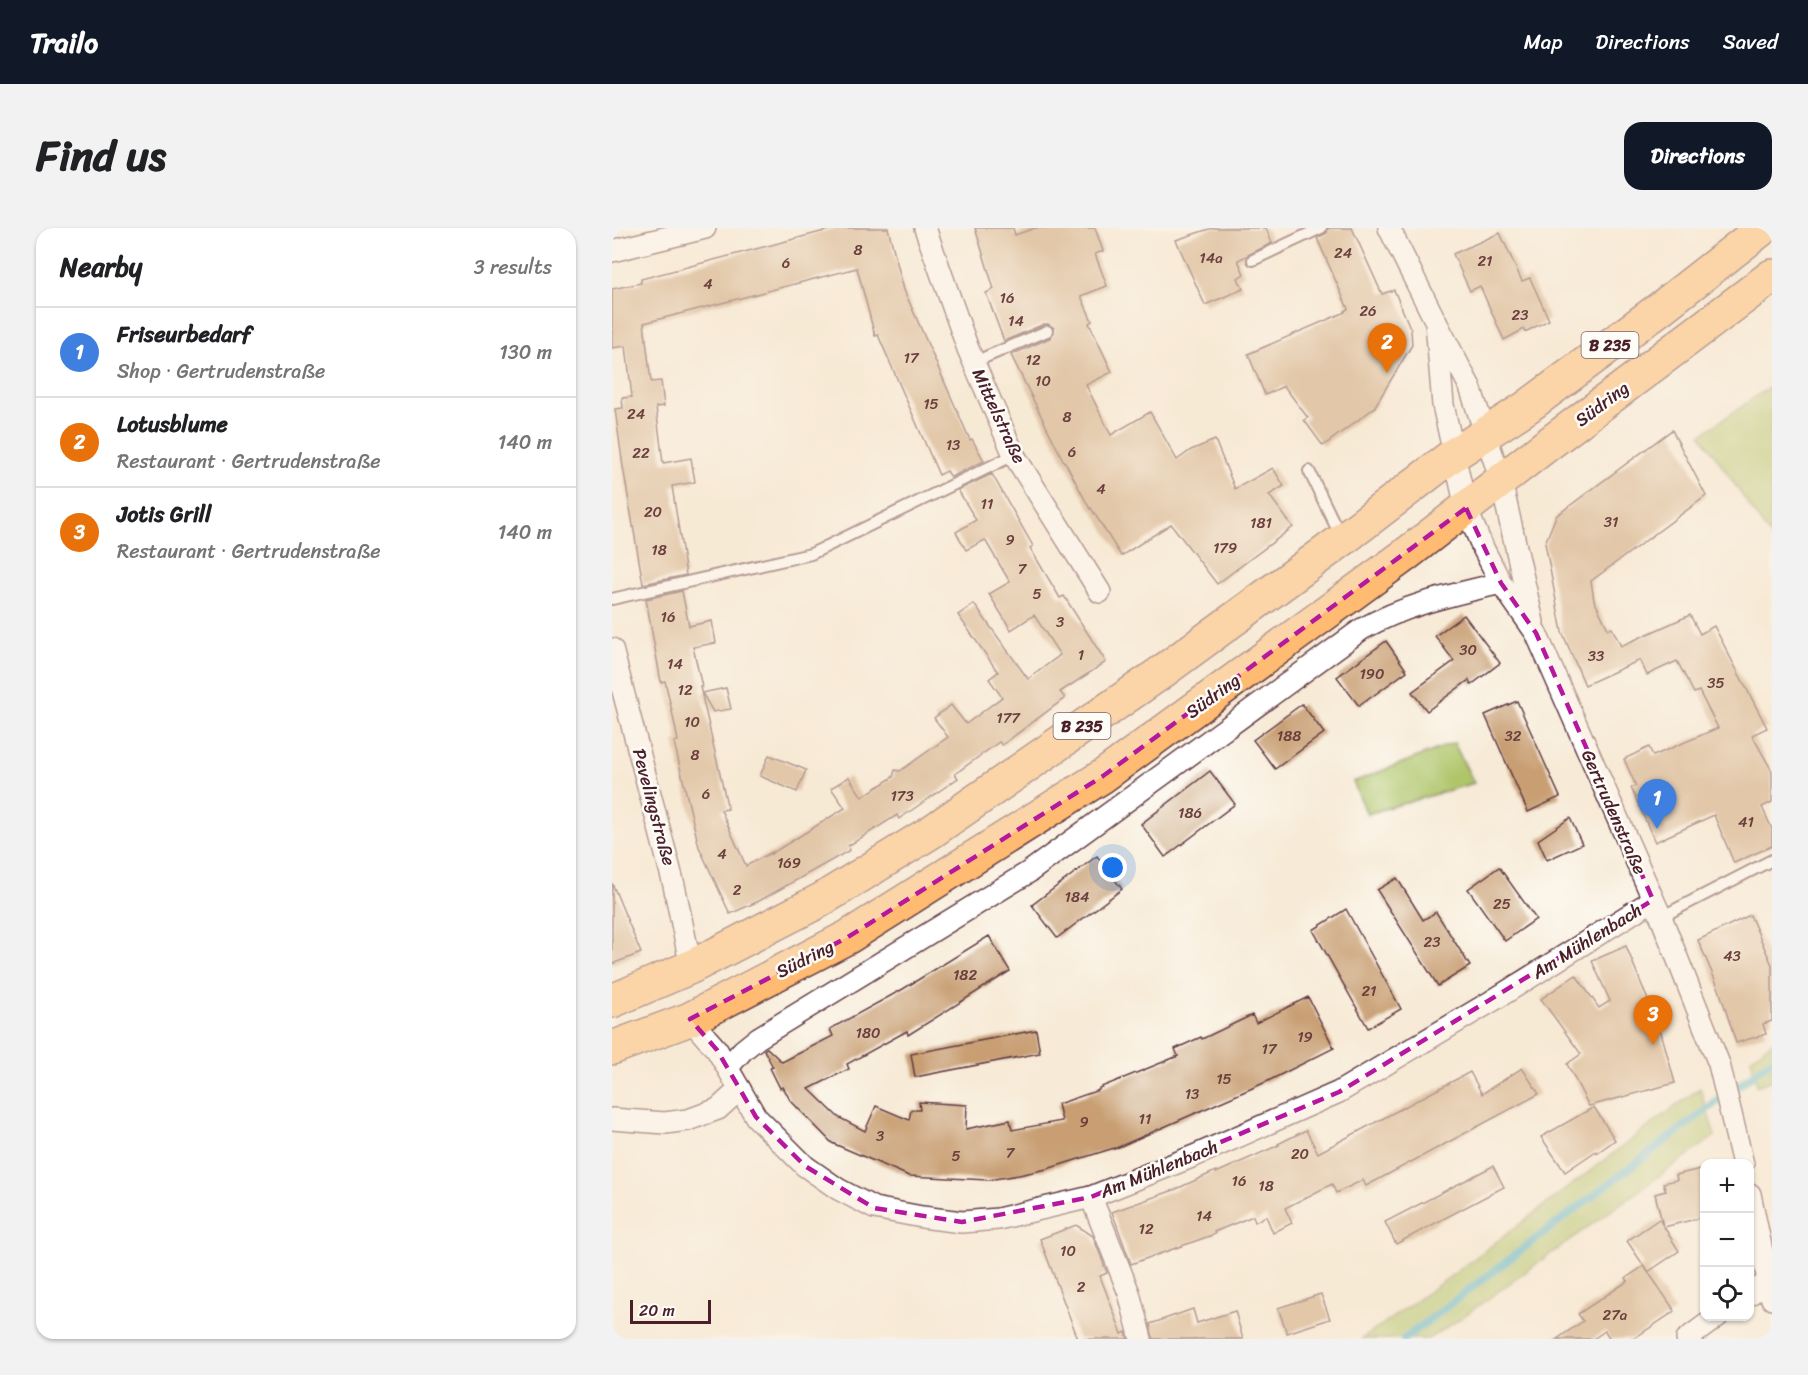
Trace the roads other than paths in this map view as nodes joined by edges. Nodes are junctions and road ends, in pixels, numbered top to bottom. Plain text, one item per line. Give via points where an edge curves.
1 (705, 228) edge
2 (925, 228) edge
3 (1321, 228) edge
4 (1389, 228) edge
5 (1763, 228) edge
6 (612, 251) edge
7 (1254, 260) dead end
8 (1772, 276) edge
9 (1436, 322) junction
10 (1047, 331) dead end
11 (974, 362) junction
12 (1487, 433) junction
13 (1014, 455) junction
14 (1453, 455) junction
15 (1309, 471) dead end
16 (1501, 481) junction
17 (1466, 508) junction
18 (1342, 540) junction
19 (1501, 583) junction
20 (1100, 592) dead end
21 (612, 599) edge
22 (1536, 633) junction
23 (612, 649) edge
24 (1772, 860) edge
25 (1657, 909) junction
26 (691, 967) junction
27 (612, 1001) edge
28 (690, 1019) junction
29 (612, 1048) edge
30 (728, 1067) junction
31 (740, 1089) junction
32 (612, 1119) edge
33 (1741, 1154) edge
34 (1091, 1197) junction
35 (1753, 1213) edge
36 (1770, 1286) edge
37 (1754, 1292) edge
38 (1712, 1321) edge
39 (1142, 1339) edge
40 (1687, 1339) edge

1 - 6 street
2 - 11 street, Mittelstraße
3 - 7 lane
4 - 9 street, Gertrudenstraße
5 - 12 main road, B 235
8 - 16 main road, Südring / B 235
9 - 12 street, Gertrudenstraße via 1470,387
9 - 14 street, Gertrudenstraße via 1443,405
10 - 11 lane
11 - 13 street, Mittelstraße
12 - 14 main road, B 235
12 - 16 street, Gertrudenstraße
13 - 20 street, Mittelstraße
13 - 21 lane via 811,554
14 - 17 street, Gertrudenstraße
14 - 18 main road, B 235
15 - 18 lane
16 - 17 main road, Südring / B 235
16 - 22 street, Gertrudenstraße
17 - 19 street, Gertrudenstraße
17 - 28 main road, Südring / B 235 via 1103,776 848,937
18 - 26 main road, B 235 via 931,832 820,900
19 - 22 street, Gertrudenstraße
19 - 30 street, Südring via 1404,609 1362,630 1029,872 758,1038
22 - 25 street, Gertrudenstraße
23 - 26 street, Pevelingstraße via 674,885
24 - 25 lane
25 - 33 street, Gertrudenstraße via 1719,1064
25 - 34 street, Am Mühlenbach via 1340,1092
26 - 27 main road, B 235
28 - 29 main road, Südring / B 235
28 - 30 street, Am Mühlenbach
30 - 31 street, Am Mühlenbach
31 - 32 street via 718,1109 688,1120 665,1123
31 - 34 street, Am Mühlenbach via 756,1117 805,1167 874,1208 962,1222 998,1219
34 - 39 street via 1129,1293
35 - 36 street
36 - 37 street
38 - 40 street

